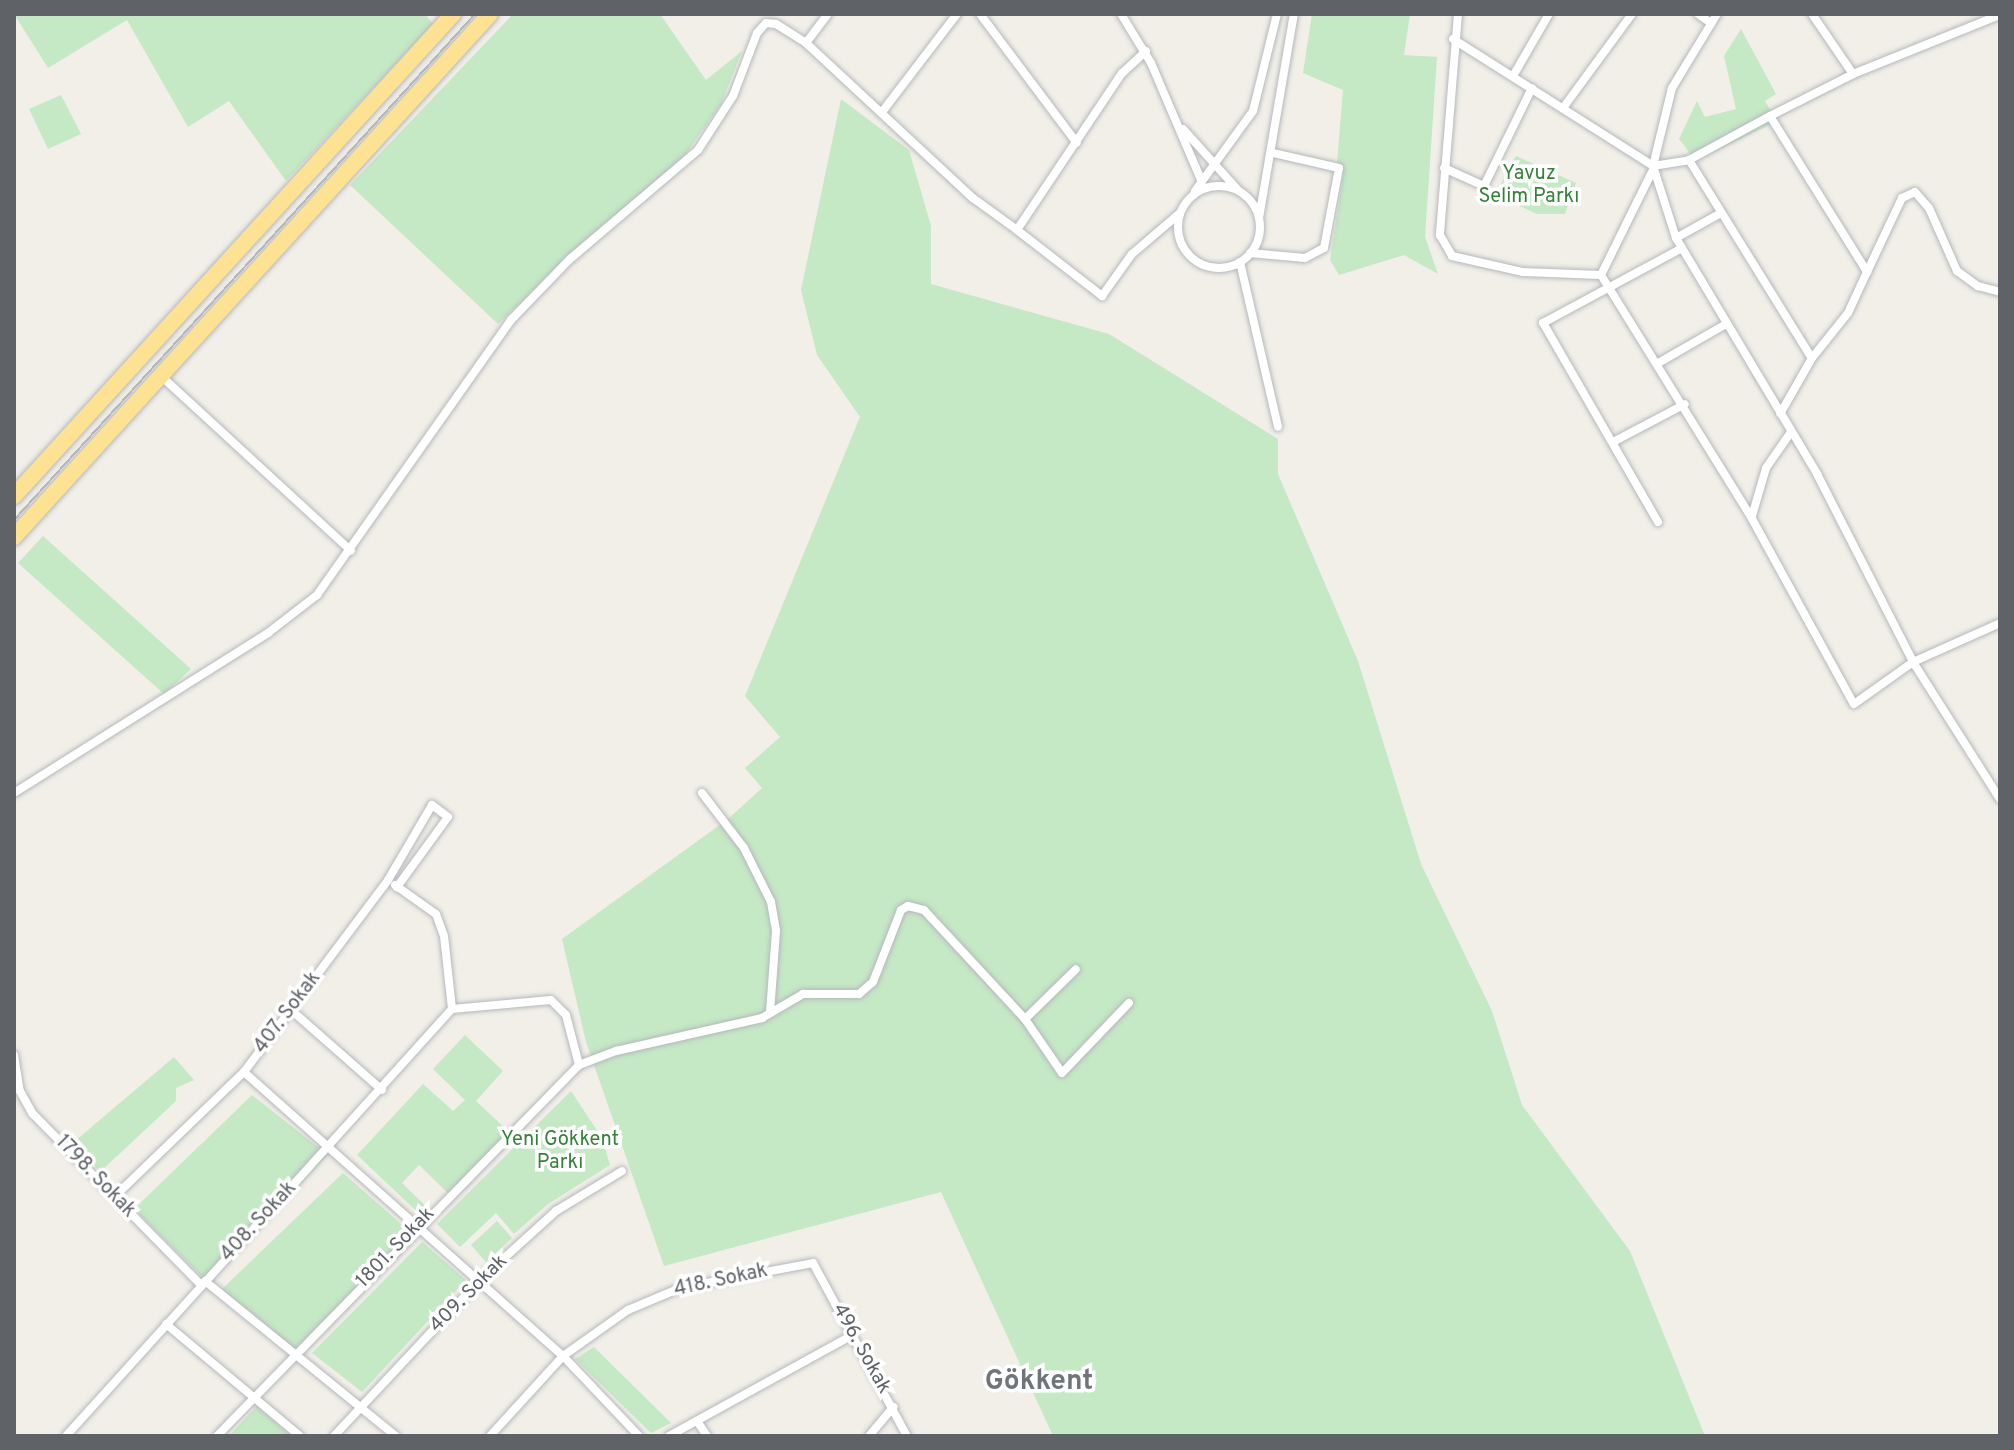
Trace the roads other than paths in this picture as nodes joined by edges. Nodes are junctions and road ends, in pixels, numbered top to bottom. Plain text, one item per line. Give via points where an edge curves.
1 (453, 14) edge
2 (490, 14) edge
3 (828, 14) edge
4 (957, 14) edge
5 (980, 14) edge
6 (1121, 14) edge
7 (1277, 14) edge
8 (1294, 14) edge
9 (1458, 14) edge
10 (1549, 14) edge
11 (1632, 14) edge
12 (1698, 14) edge
13 (1717, 14) edge
14 (1812, 14) edge
15 (2000, 15) edge
16 (1711, 23) junction
17 (1453, 39) junction
18 (806, 43) junction
19 (1146, 51) junction
20 (1853, 74) junction
21 (1513, 76) junction
22 (1532, 88) junction
23 (1563, 108) junction
24 (882, 112) junction
25 (1770, 116) junction
26 (1181, 127) junction
27 (1077, 143) junction
28 (1273, 153) junction
29 (1689, 160) junction
30 (1216, 161) junction
31 (1444, 168) junction
32 (1653, 169) junction
33 (1203, 185) junction
34 (1239, 191) junction
35 (1180, 213) junction
36 (1721, 213) junction
37 (1259, 219) junction
38 (1017, 230) junction
39 (1676, 238) junction
40 (1682, 248) junction
41 (1250, 253) junction
42 (1240, 262) junction
43 (1867, 272) junction
44 (1601, 275) junction
45 (1610, 286) junction
46 (2000, 292) edge
47 (1726, 324) junction
48 (1812, 358) junction
49 (1660, 362) junction
50 (161, 376) junction
51 (1685, 404) junction
52 (1780, 414) junction
53 (1278, 427) dead end
54 (1791, 432) junction
55 (1613, 442) junction
56 (14, 496) edge
57 (1751, 517) junction
58 (1658, 522) dead end
59 (14, 537) edge
60 (351, 551) junction
61 (2000, 623) edge
62 (1913, 662) junction
63 (14, 793) edge
64 (702, 793) dead end
65 (2000, 799) edge
66 (388, 880) junction
67 (397, 887) junction
68 (1076, 969) dead end
69 (1129, 1003) dead end
70 (452, 1009) junction
71 (291, 1010) junction
72 (770, 1012) junction
73 (1025, 1019) junction
74 (14, 1055) edge
75 (579, 1065) junction
76 (244, 1072) junction
77 (382, 1090) junction
78 (331, 1144) junction
79 (622, 1171) dead end
80 (114, 1197) junction
81 (419, 1224) junction
82 (813, 1263) joint
83 (480, 1280) junction
84 (203, 1283) junction
85 (166, 1324) junction
86 (853, 1335) junction
87 (295, 1353) junction
88 (563, 1356) junction
89 (253, 1397) junction
90 (362, 1406) junction
91 (893, 1407) junction
92 (697, 1421) junction
93 (66, 1436) edge
94 (217, 1436) edge
95 (300, 1436) edge
96 (334, 1436) edge
97 (396, 1436) edge
98 (490, 1436) edge
99 (639, 1436) edge
100 (669, 1436) edge
101 (707, 1436) edge
102 (869, 1436) edge
103 (907, 1436) edge

1 - 56 highway
2 - 50 highway
3 - 18 street
4 - 24 street
5 - 27 street
6 - 19 street
7 - 30 street via 1258,98 1239,135
8 - 28 street
9 - 17 street
10 - 21 street
11 - 23 street
12 - 16 street
13 - 16 street
14 - 20 street
15 - 20 street
16 - 32 street via 1672,88
17 - 21 street
17 - 31 street
18 - 24 street
18 - 60 street via 773,23 759,29 733,96 704,142 550,278 511,320
19 - 26 street
19 - 27 street via 1122,73
20 - 25 street
21 - 22 street
22 - 23 street
22 - 31 street via 1484,186
23 - 32 street
24 - 38 street via 973,198
25 - 29 street
25 - 43 street
26 - 30 street
26 - 33 street
27 - 38 street
28 - 37 street
28 - 41 street via 1339,168 1324,248 1305,258
29 - 32 street
29 - 36 street
30 - 33 street
30 - 34 street
31 - 44 street via 1440,235 1452,256 1523,272
32 - 39 street
32 - 44 street
33 - 34 street
33 - 35 street
34 - 37 street
35 - 38 street via 1132,254 1102,296
35 - 42 street via 1180,241 1192,258 1212,267
36 - 39 street
36 - 48 street
37 - 41 street
39 - 40 street
40 - 45 street
40 - 47 street
41 - 42 street
42 - 53 street
43 - 46 street via 1902,198 1915,192 1929,208 1957,271 1978,286
43 - 48 street via 1848,313
44 - 45 street
45 - 49 street
45 - 55 street via 1543,323
47 - 49 street
47 - 52 street
48 - 52 street
49 - 51 street
50 - 59 highway
50 - 60 street
51 - 55 street
51 - 57 street
52 - 54 street
54 - 57 street via 1766,468
54 - 62 street via 1851,535
55 - 58 street
57 - 62 street via 1854,704
60 - 63 street via 326,585 282,624
61 - 62 street
62 - 65 street
64 - 72 street via 744,848 771,902 776,931
66 - 67 street
66 - 67 street, 407. Sokak via 432,805 448,817
66 - 71 street, 407. Sokak
67 - 70 street via 436,914 444,936
68 - 73 street
69 - 73 street via 1062,1073
70 - 75 street via 551,1000 566,1015
70 - 77 street, 408. Sokak
71 - 76 street, 407. Sokak
71 - 77 street
72 - 73 street via 810,992 863,992 873,982 901,910 915,905
72 - 75 street
74 - 80 street, 1798. Sokak via 29,1108
75 - 81 street, 1801. Sokak
76 - 78 street
76 - 80 street, 407. Sokak
77 - 78 street, 408. Sokak
78 - 81 street
78 - 84 street, 408. Sokak
79 - 83 street, 409. Sokak via 556,1211
80 - 84 street, 1798. Sokak
81 - 83 street
81 - 87 street, 1801. Sokak
82 - 86 street, 496. Sokak
82 - 88 street, 418. Sokak via 655,1296
83 - 88 street
83 - 90 street, 409. Sokak
84 - 85 street, 408. Sokak
84 - 87 street, 1798. Sokak
85 - 89 street
85 - 93 street, 408. Sokak
86 - 91 street, 496. Sokak
86 - 92 street
87 - 89 street, 1801. Sokak
87 - 90 street, 1798. Sokak
88 - 98 street, 418. Sokak
88 - 99 street
89 - 94 street, 1801. Sokak
89 - 95 street
90 - 96 street, 409. Sokak
90 - 97 street, 1798. Sokak
91 - 102 street
91 - 103 street, 496. Sokak
92 - 100 street
92 - 101 street

